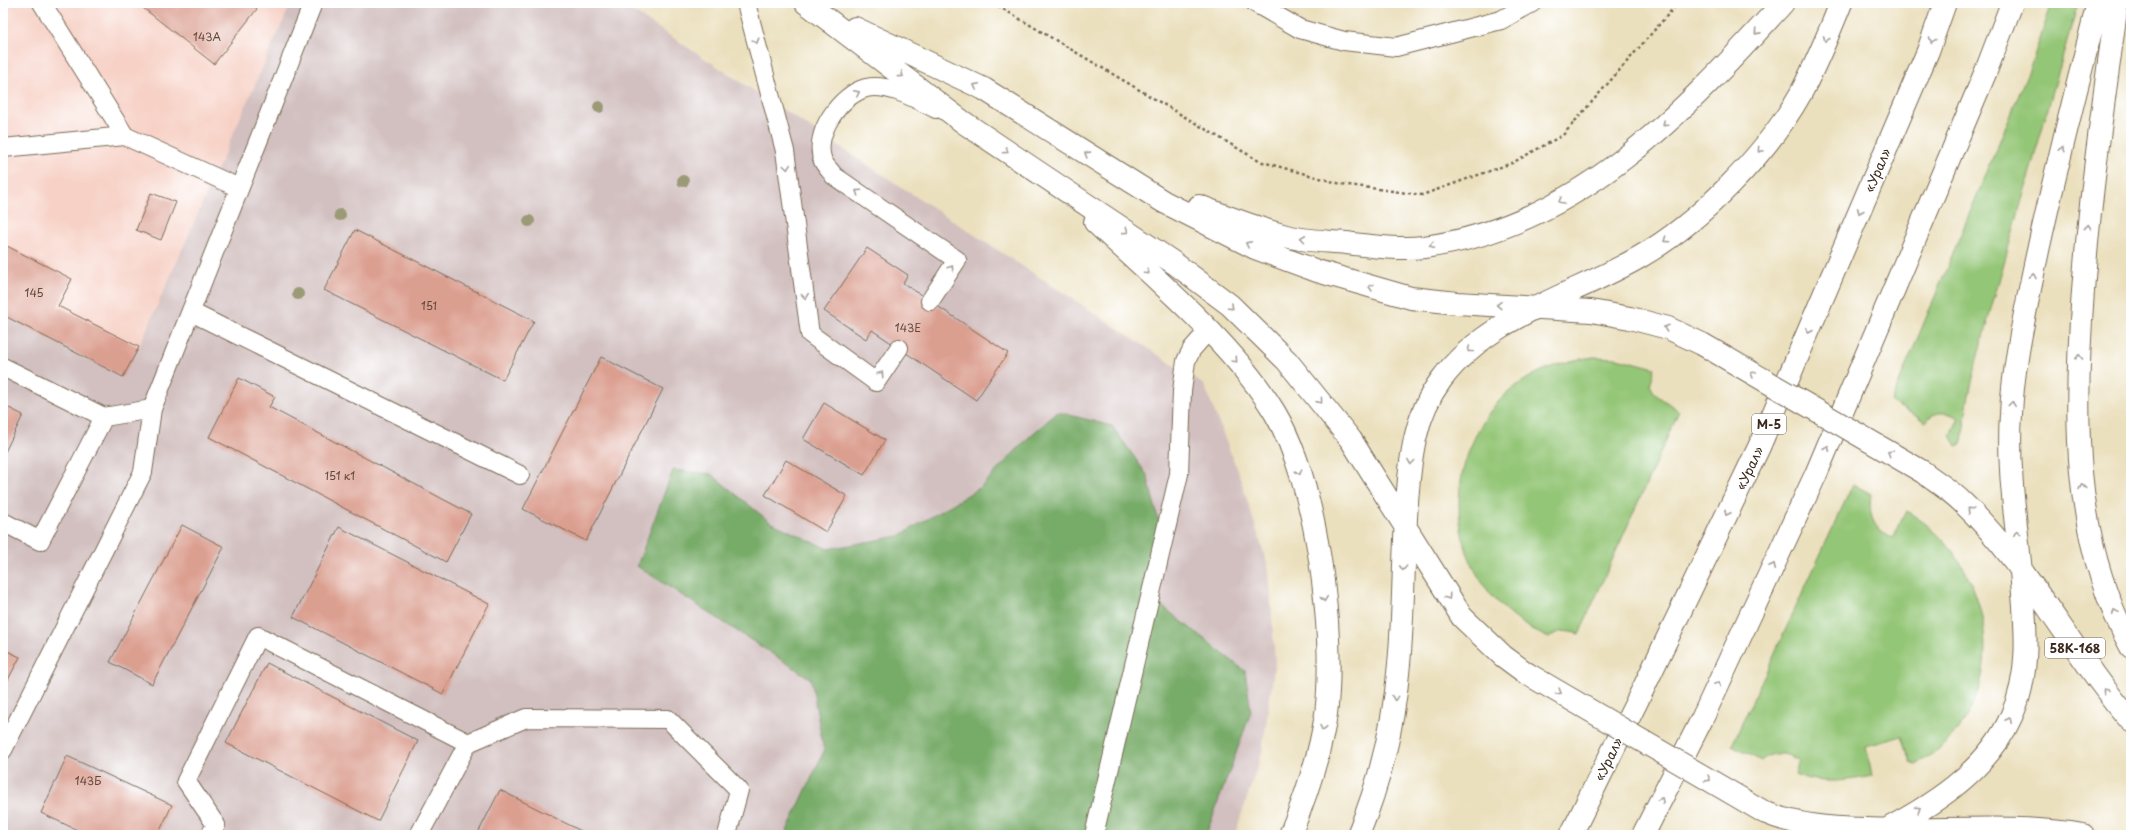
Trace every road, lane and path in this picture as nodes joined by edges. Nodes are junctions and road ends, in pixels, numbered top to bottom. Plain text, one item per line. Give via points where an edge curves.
1 (42, 3) edge
2 (312, 3) edge
3 (746, 3) edge
4 (993, 3) edge
5 (1255, 3) edge
6 (1532, 3) edge
7 (1678, 3) edge
8 (1783, 3) edge
9 (1841, 3) edge
10 (1945, 3) edge
11 (2012, 3) edge
12 (2098, 3) edge
13 (2117, 3) edge
14 (810, 6) edge
15 (963, 122) junction
16 (125, 136) junction
17 (3, 148) edge
18 (1120, 175) junction
19 (1047, 178) junction
20 (240, 188) junction
21 (930, 301) dead end
22 (1538, 307) junction
23 (190, 312) junction
24 (1208, 331) junction
25 (899, 348) dead end
26 (3, 367) edge
27 (152, 409) junction
28 (104, 417) junction
29 (520, 476) dead end
30 (3, 522) edge
31 (1405, 529) junction
32 (2021, 572) junction
33 (2131, 648) edge
34 (2131, 721) edge
35 (468, 743) junction
36 (3, 750) edge
37 (1880, 832) edge
38 (210, 835) edge
39 (419, 835) edge
40 (728, 835) edge
41 (1094, 835) edge
42 (1290, 835) edge
43 (1358, 835) edge
44 (1571, 835) edge
45 (1643, 835) edge
46 (2083, 835) edge

1 - 16 lane
2 - 20 lane
3 -> 25 lane via 785,151 810,334 876,382
4 - 7 path via 1259,161 1341,184 1422,195 1512,163 1563,135
5 - 6 lane via 1300,29 1344,41 1396,47 1501,20
8 -> 18 main road via 1687,104 1634,152 1560,202 1521,222 1471,239 1422,247 1370,246 1287,236 1251,225
9 -> 22 main road via 1800,94 1768,141 1729,186 1678,232 1639,258
10 -> 44 main road, «Урал» / М-5 via 1922,66 1759,447
45 -> 11 main road via 1702,719 1816,474 1968,114
32 -> 12 main road via 2010,468 2010,413 2019,348 2045,217
33 -> 13 main road via 2106,591 2089,534 2081,478 2078,414 2080,331 2087,230
14 -> 15 main road
18 -> 14 main road via 984,89
15 -> 19 main road
21 -> 15 lane via 957,260 834,176 823,161 820,143 829,118 839,104 866,88 884,88 906,95
16 - 17 lane
16 - 20 lane
22 -> 18 main road via 1411,298 1317,271 1255,248 1164,202
19 -> 24 main road
19 -> 31 main road via 1230,305 1270,344 1287,361 1351,440
20 - 23 lane
22 -> 31 main road via 1496,329 1462,357 1440,380 1422,414 1414,440
32 -> 22 main road, bridge via 1962,502 1923,472 1702,344 1668,328 1630,318 1591,311
23 - 27 lane
23 - 29 lane
24 - 41 lane via 1192,349 1186,361 1182,391 1179,474
24 -> 42 main road via 1247,373 1276,414 1294,456 1320,560 1329,663 1326,715 1316,765
26 - 28 lane
27 - 28 lane
27 - 36 lane via 143,472
28 - 30 lane via 40,541
31 -> 37 main road, bridge via 1462,617 1503,656 1526,673 1764,812 1786,820 1820,826
31 -> 43 main road via 1400,663 1393,718 1383,764
34 -> 32 main road, 58К-168 via 2090,669
37 -> 32 main road via 1946,792 1976,768 1999,741 2012,716 2026,661
35 - 38 lane via 258,636 186,781 216,825
35 - 39 lane
35 - 40 lane via 526,718 668,719 739,790
37 - 46 main road via 2020,828

